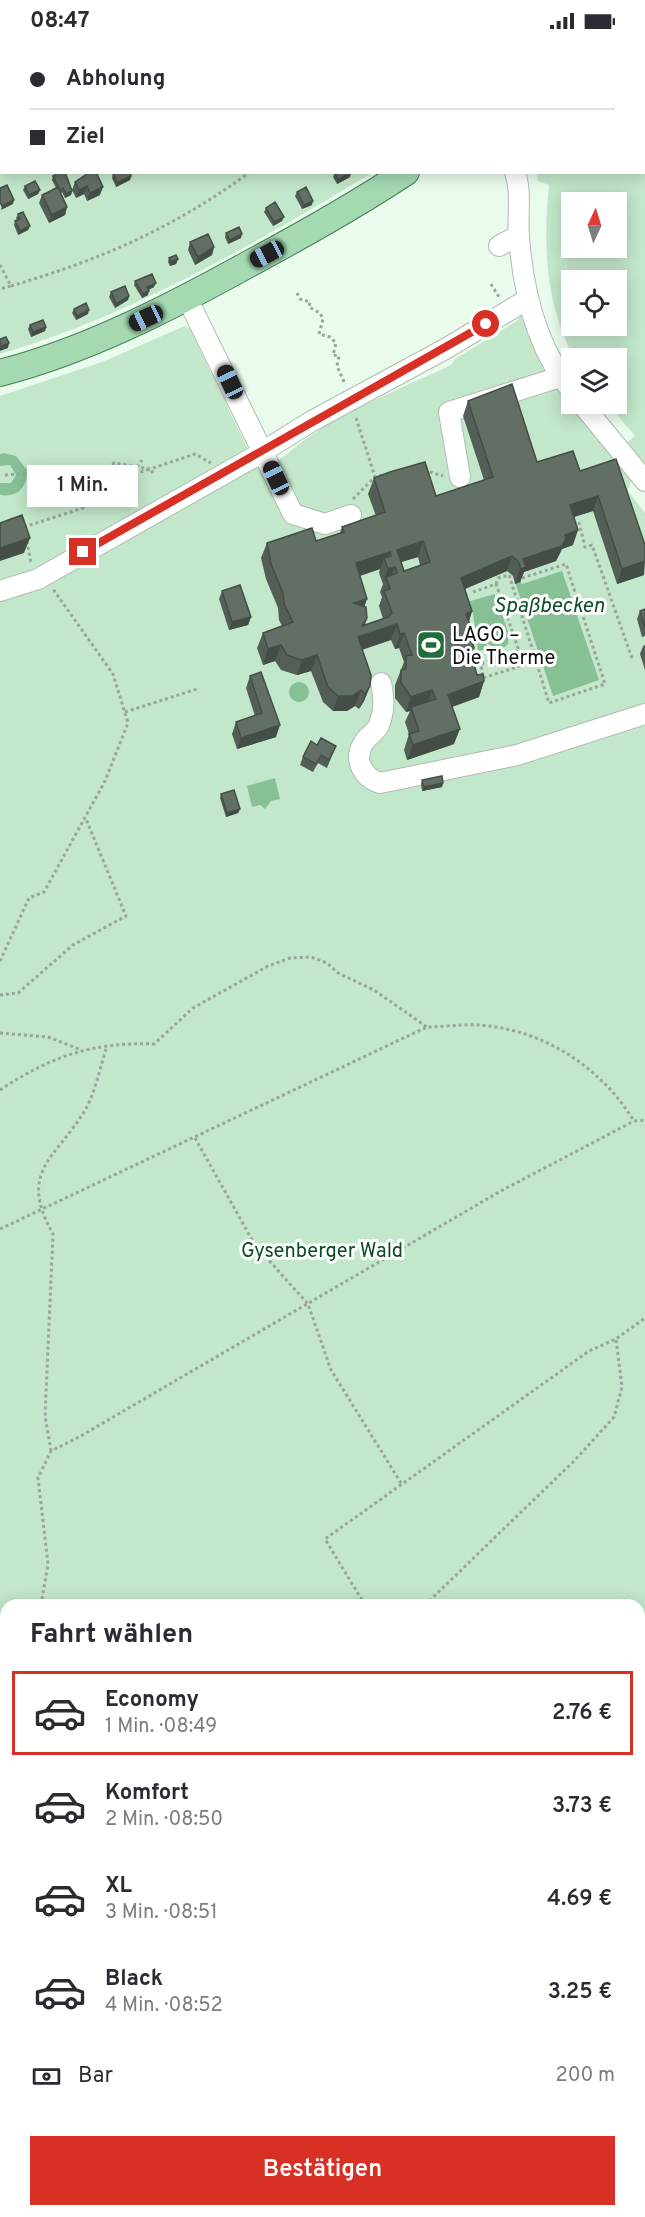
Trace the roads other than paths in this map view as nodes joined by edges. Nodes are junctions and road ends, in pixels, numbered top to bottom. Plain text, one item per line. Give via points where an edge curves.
1 (403, 174) edge
2 (515, 174) edge
3 (519, 235) junction
4 (499, 246) dead end
5 (187, 298) junction
6 (528, 299) junction
7 (0, 373) edge
8 (561, 373) edge
9 (561, 385) edge
10 (590, 414) edge
11 (263, 451) junction
12 (460, 477) road end
13 (645, 481) edge
14 (351, 515) road end
15 (0, 591) edge
16 (381, 683) dead end
17 (645, 714) edge

1 - 5 main road
2 - 3 street
3 - 4 street
3 - 6 street
5 - 7 main road via 75,349
5 - 11 street
6 - 8 street
6 - 11 street
9 - 12 street via 449,412
10 - 13 street
11 - 14 street via 293,514 325,524
11 - 15 street via 40,577
16 - 17 street via 382,715 378,728 360,750 359,759 369,779 380,783 517,755

